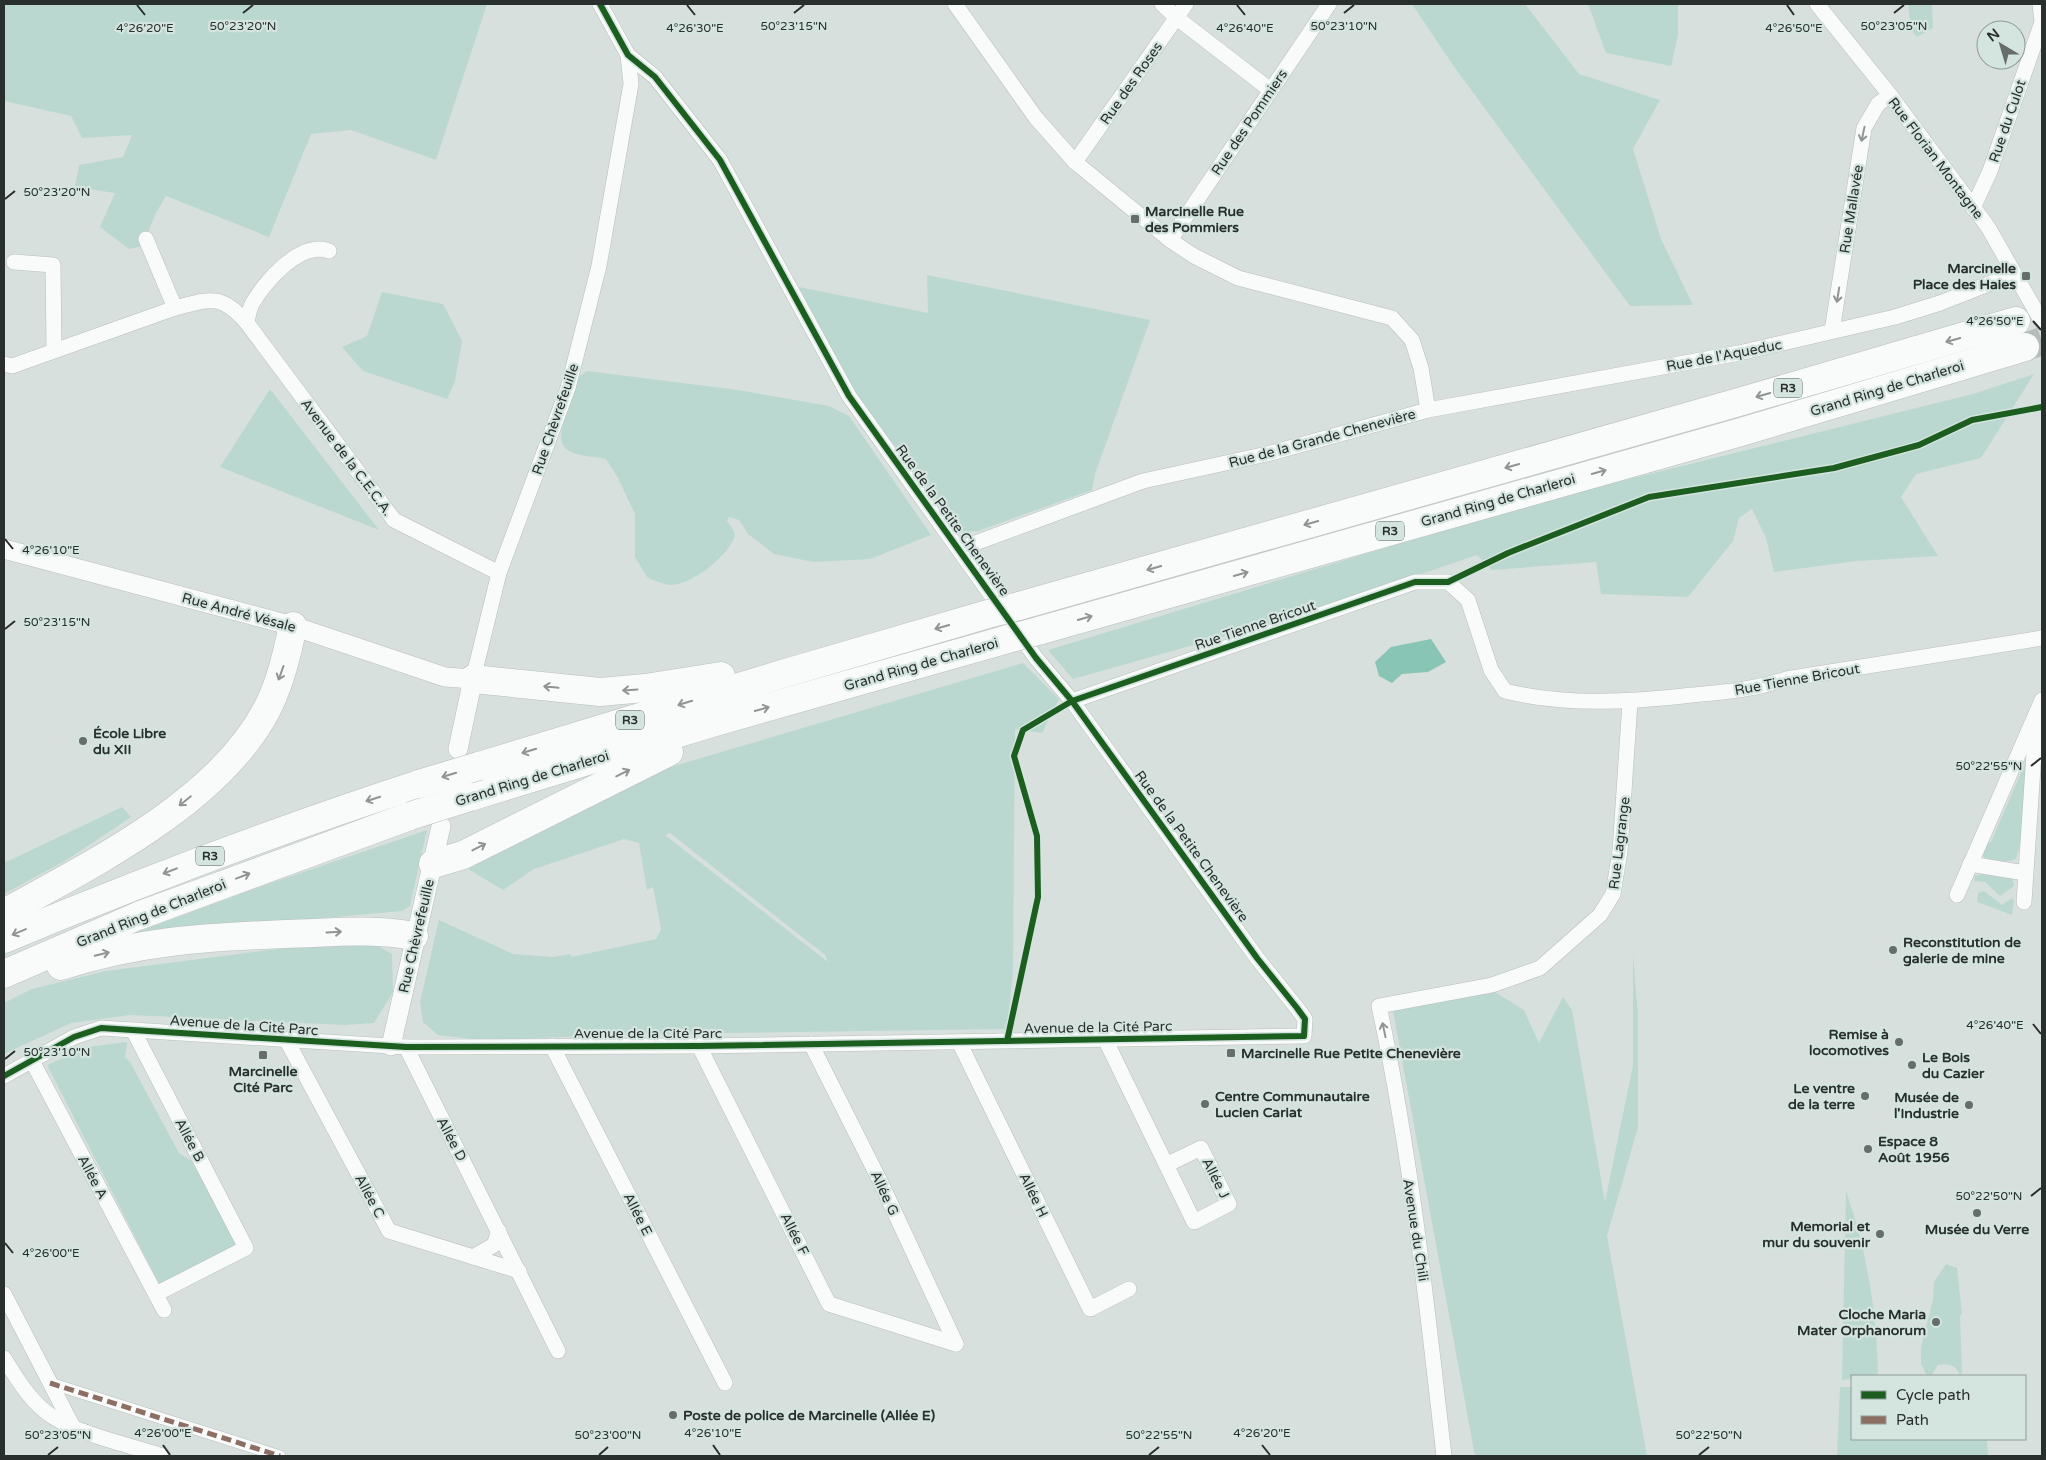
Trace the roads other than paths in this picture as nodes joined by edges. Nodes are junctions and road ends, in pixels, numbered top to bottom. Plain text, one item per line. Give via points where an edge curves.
1 (600, 4) edge
2 (955, 4) edge
3 (1162, 4) edge
4 (1186, 4) edge
5 (1329, 4) edge
6 (1817, 4) edge
7 (2040, 4) edge
8 (1176, 18) junction
9 (628, 55) junction
10 (1269, 90) junction
11 (1890, 95) junction
12 (1075, 162) junction
13 (1973, 208) junction
14 (146, 239) dead end
15 (1170, 240) junction
16 (329, 251) dead end
17 (14, 262) dead end
18 (2014, 274) junction
19 (175, 308) junction
20 (2029, 321) edge
21 (247, 323) junction
22 (1832, 331) junction
23 (2025, 347) tunnel mouth
24 (54, 350) junction
25 (4, 364) edge
26 (1428, 410) junction
27 (959, 549) junction
28 (4, 550) edge
29 (499, 574) junction
30 (293, 626) junction
31 (2042, 638) edge
32 (782, 674) junction
33 (473, 679) junction
34 (1072, 702) junction
35 (1630, 702) junction
36 (2039, 706) edge
37 (715, 722) junction
38 (458, 749) dead end
39 (441, 826) dead end
40 (433, 864) junction
41 (1970, 864) junction
42 (2026, 873) junction
43 (1957, 895) dead end
44 (2024, 902) dead end
45 (4, 913) edge
46 (414, 936) junction
47 (4, 939) edge
48 (4, 974) edge
49 (1379, 1006) joint
50 (134, 1032) junction
51 (1304, 1036) joint
52 (1105, 1039) junction
53 (288, 1041) junction
54 (960, 1042) junction
55 (811, 1044) junction
56 (398, 1046) junction
57 (552, 1046) junction
58 (699, 1046) junction
59 (31, 1060) junction
60 (4, 1076) edge
61 (1166, 1166) junction
62 (499, 1231) junction
63 (473, 1257) junction
64 (519, 1272) junction
65 (1129, 1289) dead end
66 (4, 1294) edge
67 (156, 1294) junction
68 (164, 1310) dead end
69 (956, 1344) joint
70 (558, 1351) dead end
71 (4, 1358) edge
72 (50, 1383) junction
73 (725, 1383) dead end
74 (72, 1425) junction
75 (162, 1456) edge
76 (280, 1456) edge
77 (1444, 1456) edge

1 - 9 street, Rue de la Petite Chenevière
2 - 12 street, Rue de la Grande Chenevière via 1036,118
3 - 8 street
4 - 8 street, Rue des Roses
5 - 10 street, Rue des Pommiers
6 - 11 street, Rue Florian Montagne
7 - 13 street, Rue du Culot via 2042,22 1990,171
8 - 10 street
8 - 12 street, Rue des Roses
9 - 27 street, Rue de la Petite Chenevière via 654,78 720,160 849,396
9 - 29 street, Rue Chèvrefeuille via 631,84 600,266 568,388
10 - 15 street, Rue des Pommiers
11 - 13 street, Rue Florian Montagne
11 -> 22 street, Rue Mallavée via 1878,104 1864,128
12 - 15 street, Rue de la Grande Chenevière
13 - 18 street, Rue Florian Montagne via 1988,227
14 - 19 street
15 - 26 street, Rue de la Grande Chenevière via 1238,278 1392,318 1412,340 1421,368
16 - 21 street via 320,248 303,253 284,265 264,284 250,306
17 - 24 street via 53,265
18 - 20 street, Rue Florian Montagne
18 - 22 street, Rue de l'Aqueduc via 1940,304
19 - 21 street, Avenue de la C.E.C.A. via 201,301 223,302 236,310
19 - 24 street, Avenue de la C.E.C.A.
20 -> 32 highway, Grand Ring de Charleroi / R3, bridge
21 - 29 street, Avenue de la C.E.C.A. via 394,520
22 - 26 street, Rue de l'Aqueduc via 1739,353
37 -> 23 highway, Grand Ring de Charleroi / R3, bridge via 1741,432
24 - 25 street, Avenue de la C.E.C.A. via 12,366
26 - 27 street, Rue de la Grande Chenevière via 1267,454 1143,482
27 - 34 street, Rue de la Petite Chenevière via 1036,658
28 - 30 street, Rue André Vésale
29 - 33 street, Rue Chèvrefeuille
30 - 33 street, Rue André Vésale via 445,677
30 -> 45 highway via 268,708 248,741 222,770 181,805 117,848
31 - 35 street, Rue Tienne Bricout via 1786,679 1757,688
32 -> 33 highway via 742,671 689,682 600,692
32 -> 47 highway, Grand Ring de Charleroi / R3, bridge via 419,784 243,844
33 - 38 street, Rue Chèvrefeuille
34 - 35 street, Rue Tienne Bricout via 1415,582 1448,582 1468,600 1491,670 1505,691 1530,697
34 - 51 street, Rue de la Petite Chenevière via 1257,958 1305,1019
35 - 49 street, Rue Lagrange via 1620,851 1613,894 1600,915 1540,968 1492,985
36 - 41 street
36 - 42 street
40 -> 37 highway via 463,855 676,748
48 -> 37 highway, Grand Ring de Charleroi / R3, bridge via 138,916 410,816
39 - 40 street, Rue Chèvrefeuille
40 - 46 street, Rue Chèvrefeuille
41 - 42 street
41 - 43 street
42 - 44 street
48 -> 46 highway via 29,976 88,957 175,941 369,930
46 - 56 street, Rue Chèvrefeuille
77 -> 49 street, Avenue du Chili via 1423,1268 1390,1054
50 - 53 street, Avenue de la Cité Parc
50 - 59 street, Avenue de la Cité Parc via 101,1028 74,1037
50 - 67 street, Allée B via 246,1248
51 - 52 street, Avenue de la Cité Parc
52 - 54 street, Avenue de la Cité Parc
52 - 61 street, Allée J
53 - 56 street, Avenue de la Cité Parc
53 - 63 street, Allée C via 389,1231
54 - 55 street, Avenue de la Cité Parc
54 - 65 street, Allée H via 1090,1309
55 - 58 street, Avenue de la Cité Parc
55 - 69 street, Allée G via 880,1181
56 - 57 street, Avenue de la Cité Parc
56 - 62 street, Allée D
57 - 58 street, Avenue de la Cité Parc
57 - 73 street, Allée E
58 - 69 street, Allée F via 829,1304
59 - 60 street, Avenue de la Cité Parc
59 - 67 street, Allée A
61 - 61 street, Allée J via 1194,1222 1229,1204 1201,1148
62 - 63 street via 494,1244
62 - 64 street, Allée D
63 - 64 street, Allée C
64 - 70 street, Allée D
66 - 72 street
67 - 68 street, Allée A
71 - 74 street via 24,1389 53,1417
72 - 74 street
72 - 76 street
74 - 75 street

